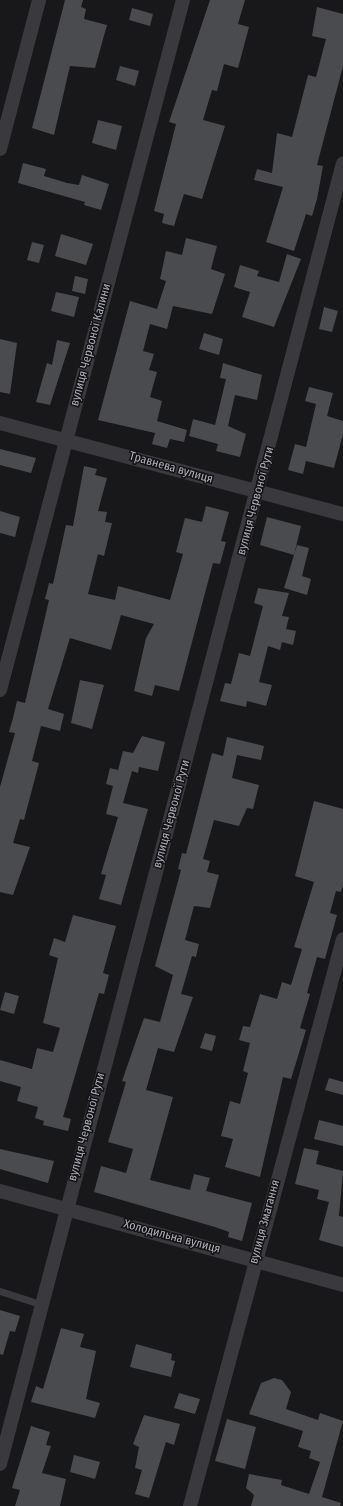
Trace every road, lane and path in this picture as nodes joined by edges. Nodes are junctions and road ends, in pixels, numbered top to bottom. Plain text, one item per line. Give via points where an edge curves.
1 (39, 0) edge
2 (183, 0) edge
3 (0, 149) edge
4 (343, 164) edge
5 (0, 423) edge
6 (66, 439) junction
7 (259, 493) junction
8 (343, 514) edge
9 (0, 690) edge
10 (343, 938) edge
11 (0, 1191) edge
12 (65, 1208) junction
13 (254, 1260) junction
14 (343, 1285) edge
15 (0, 1291) edge
16 (43, 1305) junction
17 (0, 1464) edge
18 (190, 1506) edge

1 - 3 street
2 - 6 street, вулиця Червоної Калини
4 - 7 street, вулиця Червоної Рути
5 - 6 street, Травнева вулиця
6 - 7 street, Травнева вулиця
6 - 9 street, вулиця Червоної Калини
7 - 8 street, Травнева вулиця
7 - 12 street, вулиця Червоної Рути
10 - 13 street, вулиця Змагання
11 - 12 street, Холодильна вулиця
12 - 13 street, Холодильна вулиця
12 - 16 street, вулиця Червоної Рути
13 - 14 street, Холодильна вулиця
13 - 18 street, вулиця Змагання
15 - 16 lane
16 - 17 street, вулиця Червоної Рути

